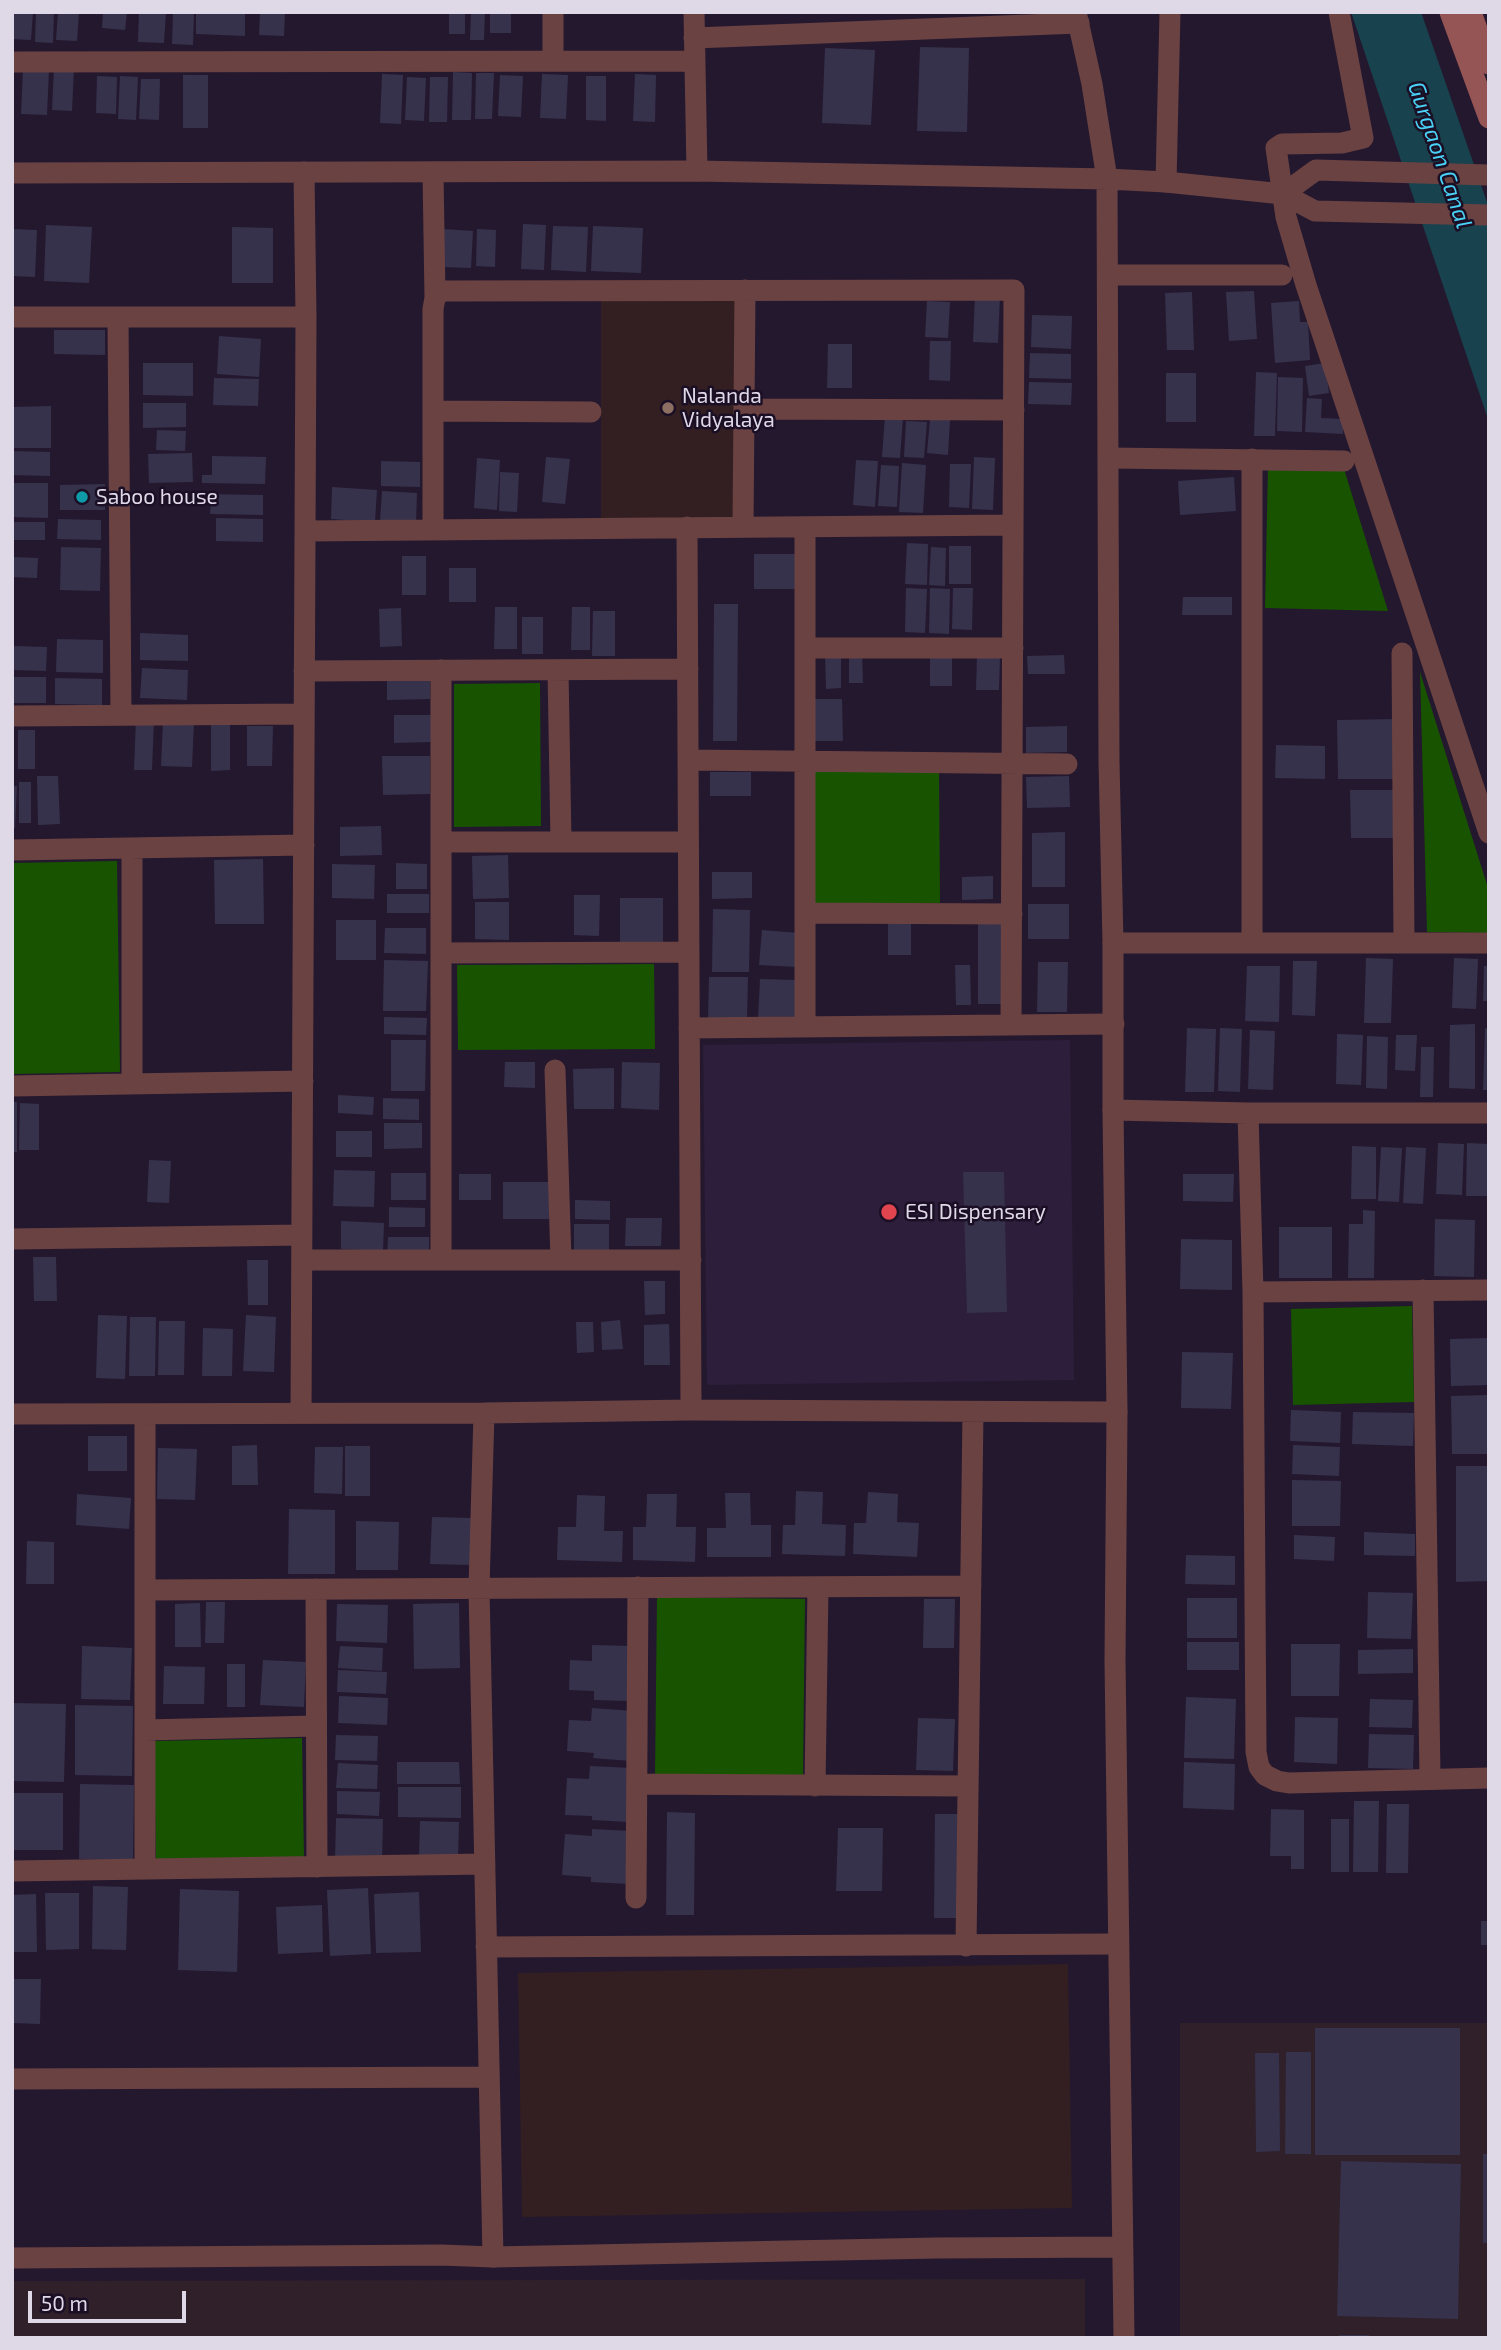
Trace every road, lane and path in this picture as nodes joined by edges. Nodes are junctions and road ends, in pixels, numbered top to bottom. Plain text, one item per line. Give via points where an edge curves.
1 (553, 12) edge
2 (694, 12) edge
3 (1170, 12) edge
4 (1339, 12) edge
5 (1450, 12) edge
6 (1471, 12) edge
7 (1078, 18) edge
8 (879, 22) edge
9 (694, 38) junction
10 (553, 61) junction
11 (695, 61) junction
12 (12, 62) edge
13 (1489, 64) edge
14 (1489, 118) edge
15 (697, 171) junction
16 (304, 172) junction
17 (433, 172) junction
18 (12, 173) edge
19 (1489, 174) edge
20 (1107, 179) junction
21 (1166, 182) junction
22 (1283, 194) junction
23 (1489, 215) edge
24 (1108, 275) junction
25 (1283, 275) dead end
26 (745, 290) junction
27 (435, 298) junction
28 (12, 317) edge
29 (118, 317) junction
30 (306, 317) junction
31 (744, 409) junction
32 (1014, 410) junction
33 (433, 411) junction
34 (591, 412) dead end
35 (1109, 457) junction
36 (1252, 459) junction
37 (1344, 461) dead end
38 (1013, 525) junction
39 (687, 527) junction
40 (743, 527) junction
41 (805, 527) junction
42 (433, 530) junction
43 (305, 531) junction
44 (805, 648) junction
45 (1013, 648) junction
46 (1402, 653) dead end
47 (441, 670) junction
48 (558, 670) junction
49 (688, 670) junction
50 (304, 671) junction
51 (304, 714) junction
52 (121, 715) junction
53 (12, 716) edge
54 (688, 760) junction
55 (805, 761) junction
56 (1012, 763) junction
57 (1067, 764) dead end
58 (1489, 833) edge
59 (441, 842) junction
60 (561, 842) junction
61 (688, 842) junction
62 (303, 845) junction
63 (132, 848) junction
64 (12, 850) edge
65 (805, 913) junction
66 (1012, 914) junction
67 (1113, 943) junction
68 (1252, 943) junction
69 (1404, 943) junction
70 (1489, 943) edge
71 (689, 952) junction
72 (441, 953) junction
73 (1114, 1024) junction
74 (1011, 1025) junction
75 (805, 1027) junction
76 (689, 1028) junction
77 (555, 1070) dead end
78 (303, 1081) junction
79 (132, 1084) junction
80 (12, 1086) edge
81 (1113, 1110) junction
82 (1248, 1113) junction
83 (1489, 1113) edge
84 (302, 1235) junction
85 (12, 1239) edge
86 (302, 1260) junction
87 (441, 1260) junction
88 (561, 1260) junction
89 (691, 1260) junction
90 (1423, 1290) junction
91 (1489, 1290) edge
92 (1253, 1292) junction
93 (691, 1410) junction
94 (973, 1412) junction
95 (1117, 1412) junction
96 (301, 1413) junction
97 (484, 1413) junction
98 (12, 1414) edge
99 (145, 1414) junction
100 (638, 1587) junction
101 (818, 1587) junction
102 (971, 1587) junction
103 (479, 1588) junction
104 (316, 1589) junction
105 (145, 1590) junction
106 (316, 1726) junction
107 (145, 1730) junction
108 (1430, 1778) junction
109 (1489, 1778) edge
110 (637, 1784) junction
111 (815, 1786) junction
112 (968, 1786) junction
113 (485, 1864) junction
114 (317, 1867) junction
115 (145, 1869) junction
116 (12, 1871) edge
117 (636, 1898) dead end
118 (1118, 1944) junction
119 (965, 1946) junction
120 (486, 1947) junction
121 (489, 2077) junction
122 (12, 2079) edge
123 (1122, 2247) junction
124 (493, 2257) junction
125 (12, 2258) edge
126 (1124, 2338) edge

1 - 10 street
2 - 9 street
3 - 21 street
4 - 22 street via 1363,138 1276,148
5 - 14 main road
6 - 13 main road
7 - 8 street
7 - 20 street
8 - 9 street
9 - 11 street
10 - 11 street
10 - 12 street
11 - 15 street
15 - 17 street
15 - 20 street
16 - 17 street
16 - 18 street
16 - 30 street
17 - 27 street
19 - 22 street via 1316,170
20 - 21 street
20 - 24 street
21 - 22 street
22 - 23 street via 1315,211
22 - 58 street via 1306,285
24 - 25 street
24 - 35 street
26 - 27 street via 452,290 441,291
26 - 31 street
26 - 32 street via 1014,290
27 - 33 street
28 - 29 street
29 - 30 street
29 - 52 street
30 - 43 street
31 - 32 street
31 - 40 street
32 - 38 street
33 - 34 street
33 - 42 street
35 - 36 street
35 - 67 street
36 - 37 street
36 - 68 street
38 - 41 street
38 - 45 street
39 - 40 street
39 - 42 street
39 - 49 street
40 - 41 street
41 - 44 street
42 - 43 street
43 - 50 street
44 - 45 street
44 - 55 street
45 - 56 street
46 - 69 street
47 - 48 street
47 - 50 street
47 - 59 street
48 - 49 street
48 - 60 street
49 - 54 street
50 - 51 street
51 - 52 street
51 - 62 street
52 - 53 street
54 - 55 street
54 - 61 street
55 - 56 street
55 - 65 street
56 - 57 street
56 - 66 street
59 - 60 street
59 - 72 street
60 - 61 street
61 - 71 street
62 - 63 street
62 - 78 street
63 - 64 street
63 - 79 street
65 - 66 street
65 - 75 street
66 - 74 street
67 - 68 street
67 - 73 street
68 - 69 street
69 - 70 street
71 - 72 street
71 - 76 street
72 - 87 street
73 - 74 street
73 - 81 street
74 - 75 street
75 - 76 street
76 - 89 street
77 - 88 street
78 - 79 street
78 - 84 street
79 - 80 street
81 - 82 street
81 - 95 street
82 - 83 street
82 - 92 street
84 - 85 street
84 - 86 street
86 - 87 street
86 - 96 street
87 - 88 street
88 - 89 street
89 - 93 street
90 - 91 street
90 - 92 street
90 - 108 street
92 - 108 street via 1259,1767 1265,1775 1289,1783
93 - 94 street
93 - 97 street
94 - 95 street
94 - 102 street
95 - 118 street
96 - 97 street
96 - 99 street
97 - 103 street
98 - 99 street
99 - 105 street
100 - 101 street
100 - 103 street
100 - 110 street
101 - 102 street
101 - 111 street
102 - 112 street
103 - 104 street
103 - 113 street
104 - 105 street
104 - 106 street
105 - 107 street
106 - 107 street
106 - 114 street
107 - 115 street
108 - 109 street
110 - 111 street
110 - 117 street
111 - 112 street
112 - 119 street
113 - 114 street
113 - 120 street
114 - 115 street
115 - 116 street
118 - 119 street
118 - 123 street
119 - 120 street
120 - 121 street
121 - 122 street
121 - 124 street
123 - 124 street
123 - 126 street
124 - 125 street

